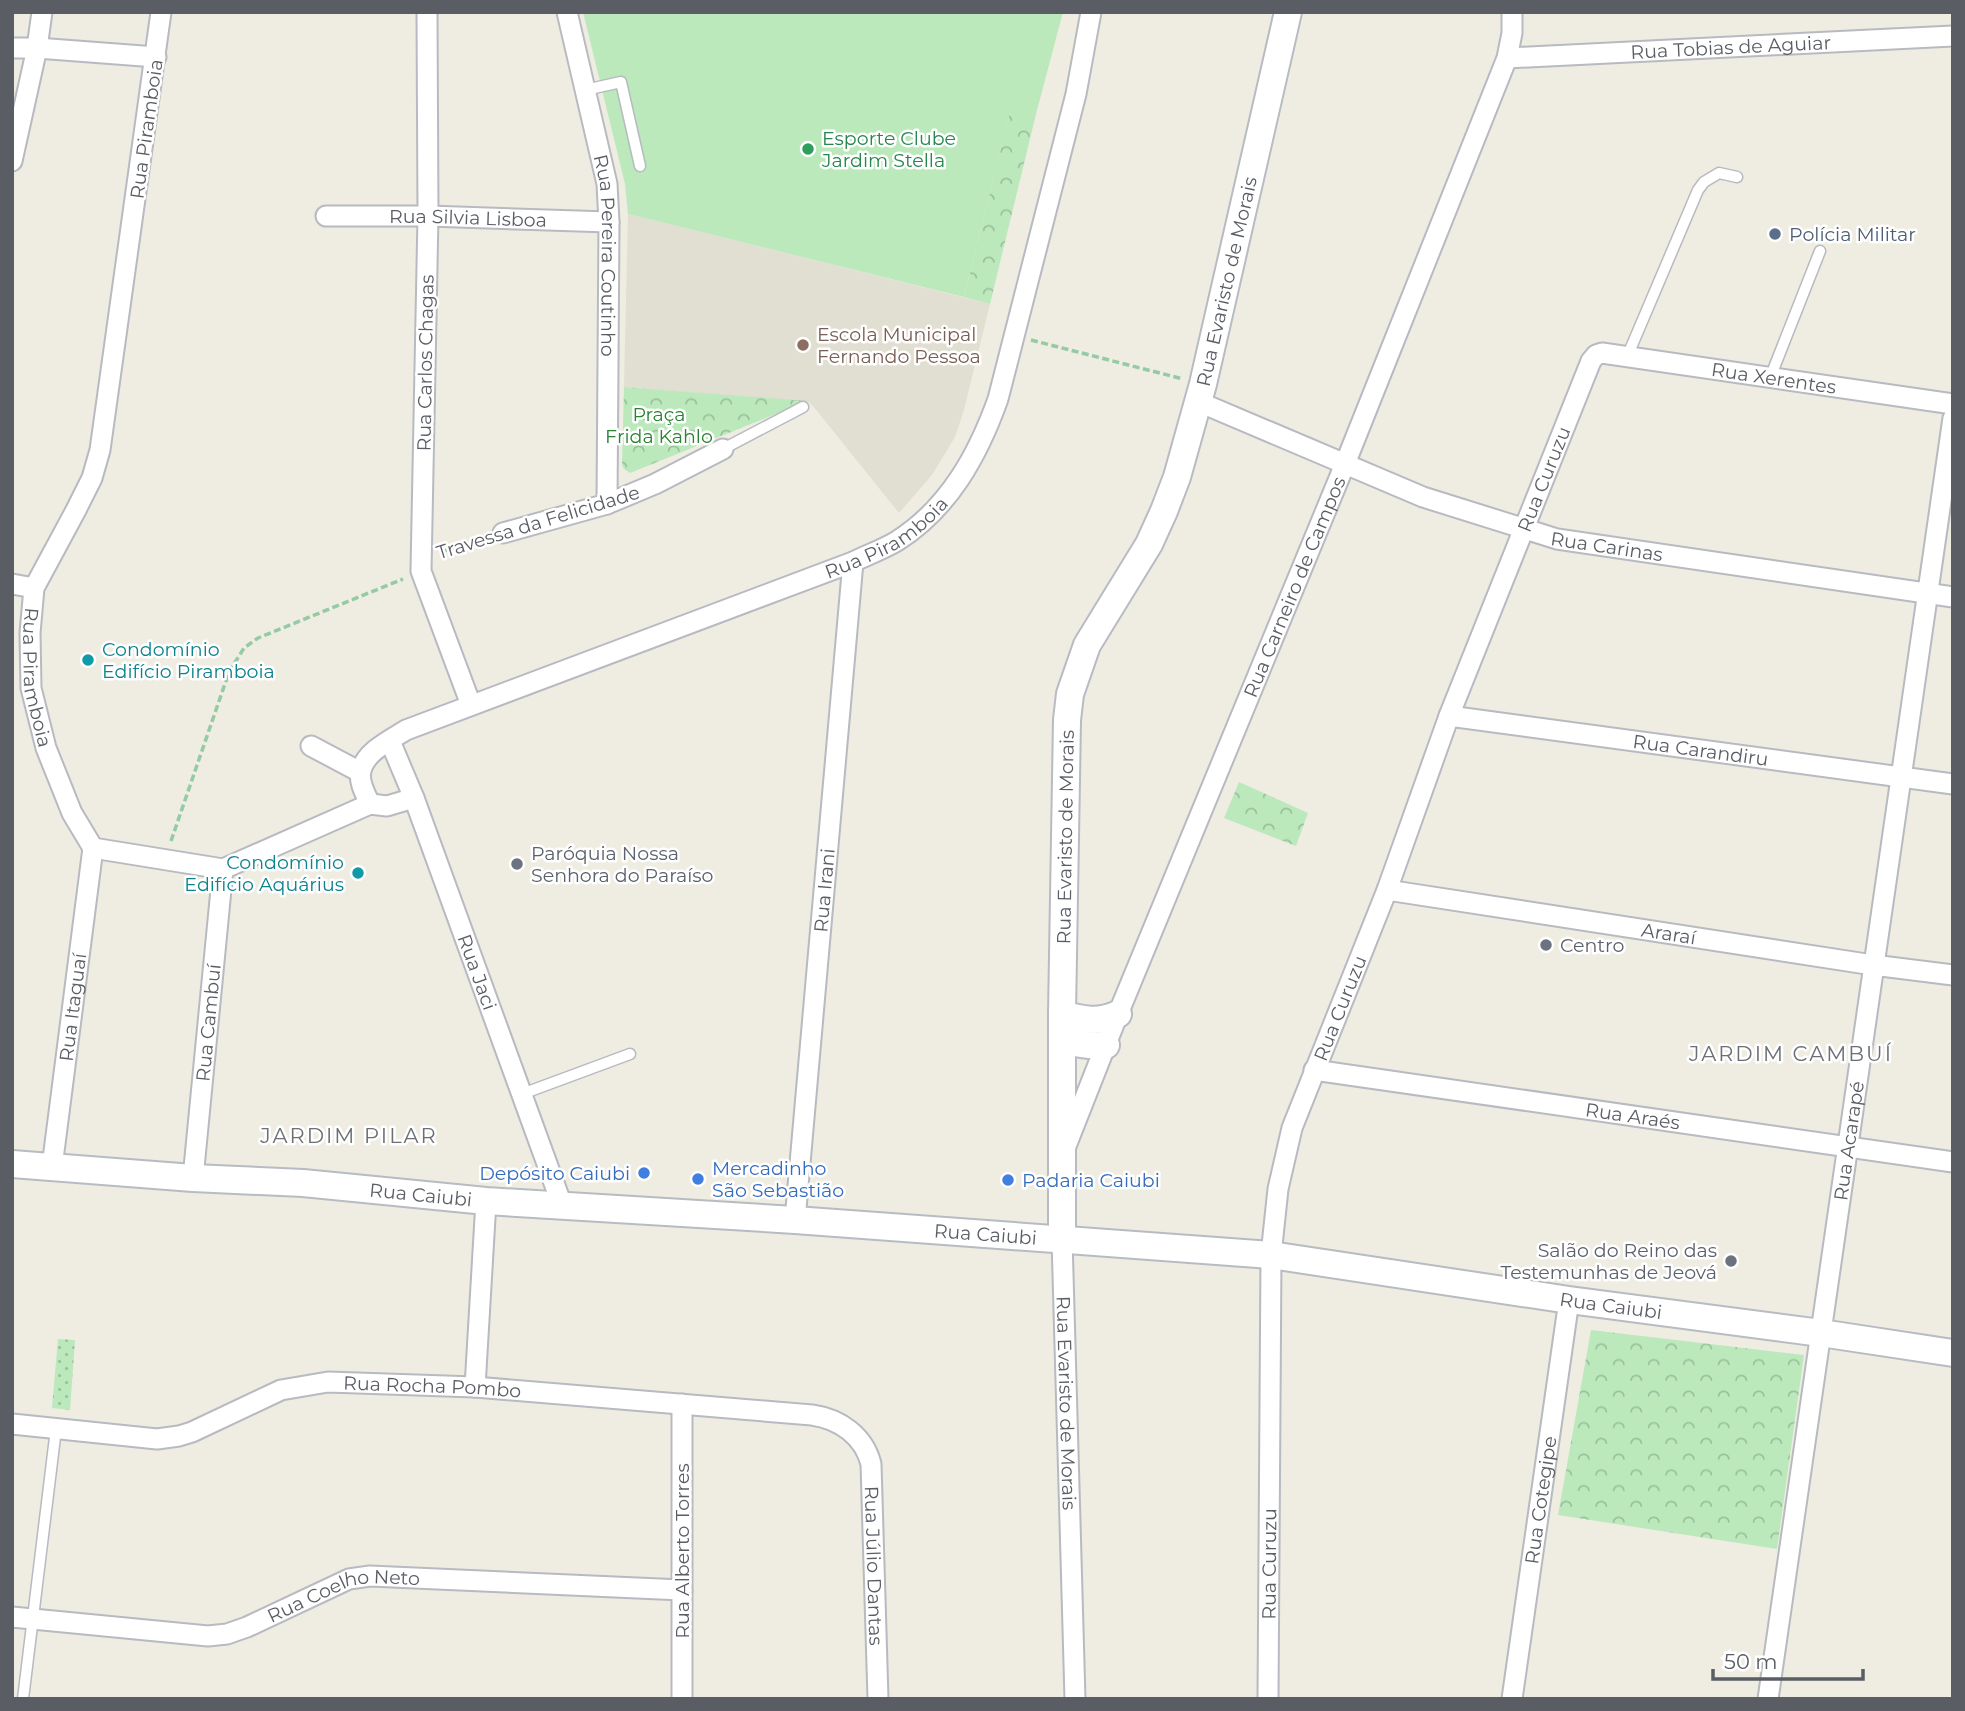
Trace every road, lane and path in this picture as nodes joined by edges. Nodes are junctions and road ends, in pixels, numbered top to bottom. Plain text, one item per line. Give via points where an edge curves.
1 (42, 12) edge
2 (161, 12) edge
3 (427, 12) edge
4 (567, 12) edge
5 (1091, 12) edge
6 (1288, 12) edge
7 (1512, 12) edge
8 (1953, 37) edge
9 (12, 48) edge
10 (37, 48) junction
11 (156, 57) junction
12 (1507, 58) junction
13 (585, 90) junction
14 (12, 161) edge
15 (640, 166) dead end
16 (1737, 177) dead end
17 (326, 216) dead end
18 (428, 216) junction
19 (609, 222) junction
20 (1820, 251) dead end
21 (1015, 337) junction
22 (1596, 355) joint
23 (1627, 357) junction
24 (1770, 378) junction
25 (1201, 393) junction
26 (1953, 404) edge
27 (803, 407) dead end
28 (1953, 418) edge
29 (723, 449) joint
30 (1345, 464) junction
31 (607, 504) junction
32 (1524, 528) junction
33 (503, 533) joint
34 (853, 562) junction
35 (421, 565) junction
36 (12, 584) edge
37 (34, 588) junction
38 (1927, 593) junction
39 (1953, 597) edge
40 (471, 705) junction
41 (1449, 716) junction
42 (390, 741) junction
43 (311, 746) dead end
44 (360, 772) junction
45 (1900, 778) junction
46 (1953, 784) edge
47 (414, 798) junction
48 (370, 804) junction
49 (93, 848) junction
50 (164, 859) junction
51 (223, 869) junction
52 (1387, 890) junction
53 (1873, 965) junction
54 (1953, 975) edge
55 (1118, 1014) junction
56 (1062, 1026) junction
57 (1106, 1045) junction
58 (630, 1054) dead end
59 (1314, 1070) junction
60 (523, 1094) junction
61 (1847, 1148) junction
62 (1061, 1157) junction
63 (1953, 1162) edge
64 (12, 1164) edge
65 (52, 1167) junction
66 (192, 1178) junction
67 (486, 1201) junction
68 (562, 1205) junction
69 (795, 1220) junction
70 (1062, 1239) junction
71 (1270, 1255) junction
72 (1569, 1300) junction
73 (1821, 1334) junction
74 (1953, 1353) edge
75 (475, 1387) junction
76 (682, 1404) junction
77 (12, 1424) edge
78 (56, 1429) junction
79 (856, 1437) joint
80 (682, 1590) junction
81 (12, 1617) edge
82 (33, 1619) junction
83 (23, 1699) edge
84 (682, 1699) edge
85 (878, 1699) edge
86 (1074, 1699) edge
87 (1268, 1699) edge
88 (1512, 1699) edge
89 (1768, 1699) edge

1 - 10 street
2 - 11 street, Rua Piramboia
3 - 18 street, Rua Carlos Chagas
4 - 13 street, Rua Pereira Coutinho
5 - 21 street, Rua Piramboia via 1076,94
6 - 25 street, Rua Evaristo de Morais
7 - 12 street, Rua Carneiro de Campos
8 - 12 street, Rua Tobias de Aguiar
9 - 10 street
10 - 11 street
10 - 14 street
11 - 37 street, Rua Piramboia via 100,450 92,478
12 - 30 street, Rua Carneiro de Campos
13 - 15 lane via 621,82
13 - 19 street, Rua Pereira Coutinho via 607,184
16 - 23 lane via 1719,173 1698,190
17 - 18 street, Rua Silvia Lisboa
18 - 19 street, Rua Silvia Lisboa
18 - 35 street, Rua Carlos Chagas
19 - 31 street, Rua Pereira Coutinho
20 - 24 lane
21 - 25 path
21 - 34 street, Rua Piramboia via 986,432 968,468 925,520 897,541
22 - 23 street, Rua Xerentes
22 - 32 street, Rua Curuzu
23 - 24 street, Rua Xerentes
24 - 26 street, Rua Xerentes
25 - 30 street, Rua Carinas
25 - 56 street, Rua Evaristo de Morais via 1164,511 1087,645 1070,694
27 - 29 lane, Travessa da Felicidade
28 - 38 street, Rua Acarapé
29 - 31 street, Travessa da Felicidade
30 - 32 street, Rua Carinas via 1423,497
30 - 55 street, Rua Carneiro de Campos
31 - 33 street, Travessa da Felicidade
32 - 38 street, Rua Carinas via 1557,539
32 - 41 street, Rua Curuzu
33 - 35 path, Travessa da Felicidade
34 - 40 street, Rua Piramboia
34 - 69 street, Rua Irani
35 - 40 street, Rua Carlos Chagas
35 - 50 path, Travessa da Felicidade via 244,648 229,672
36 - 37 street
37 - 49 street, Rua Piramboia via 31,688 46,748 72,813
38 - 39 street, Rua Carinas
38 - 45 street, Rua Acarapé
40 - 42 street, Rua Piramboia via 406,730
41 - 45 street, Rua Carandiru
41 - 52 street, Rua Curuzu
42 - 44 street, Rua Piramboia via 374,750
42 - 47 street, Rua Jaci
43 - 44 street
44 - 48 street
45 - 46 street, Rua Carandiru
45 - 53 street, Rua Acarapé
47 - 48 street via 387,806
47 - 60 street, Rua Jaci
48 - 51 street
49 - 50 street
49 - 65 street, Rua Itaguaí
50 - 51 street
51 - 66 street, Rua Cambuí
52 - 53 street, Araraí
52 - 59 street, Rua Curuzu
53 - 54 street, Araraí
53 - 61 street, Rua Acarapé
55 - 56 street
55 - 57 street, Rua Carneiro de Campos
56 - 57 street via 1076,1044
56 - 62 street, Rua Evaristo de Morais
57 - 62 street, Rua Carneiro de Campos
58 - 60 lane
59 - 61 street, Rua Araés
59 - 71 street, Rua Curuzu via 1292,1128
60 - 68 street, Rua Jaci
61 - 63 street, Rua Araés
61 - 73 street, Rua Acarapé
62 - 70 street, Rua Evaristo de Morais
64 - 65 street, Rua Caiubi
65 - 66 street, Rua Caiubi
66 - 67 street, Rua Caiubi via 303,1183
67 - 68 street, Rua Caiubi
67 - 75 street
68 - 69 street, Rua Caiubi
69 - 70 street, Rua Caiubi
70 - 71 street, Rua Caiubi
70 - 86 street, Rua Evaristo de Morais
71 - 72 street, Rua Caiubi
71 - 87 street, Rua Curuzu
72 - 73 street, Rua Caiubi
72 - 88 street, Rua Cotegipe
73 - 74 street, Rua Caiubi
73 - 89 street, Rua Acarapé
75 - 76 street, Rua Rocha Pombo
75 - 78 street, Rua Rocha Pombo via 328,1382 299,1386 270,1394 192,1432 157,1439
76 - 79 street, Rua Rocha Pombo via 823,1417
76 - 80 street, Rua Alberto Torres
77 - 78 street, Rua Rocha Pombo
78 - 82 lane
79 - 85 street, Rua Júlio Dantas via 871,1464
80 - 82 street, Rua Coelho Neto via 370,1576 349,1579 227,1634 194,1636
80 - 84 street, Rua Alberto Torres
81 - 82 street, Rua Coelho Neto
82 - 83 lane

